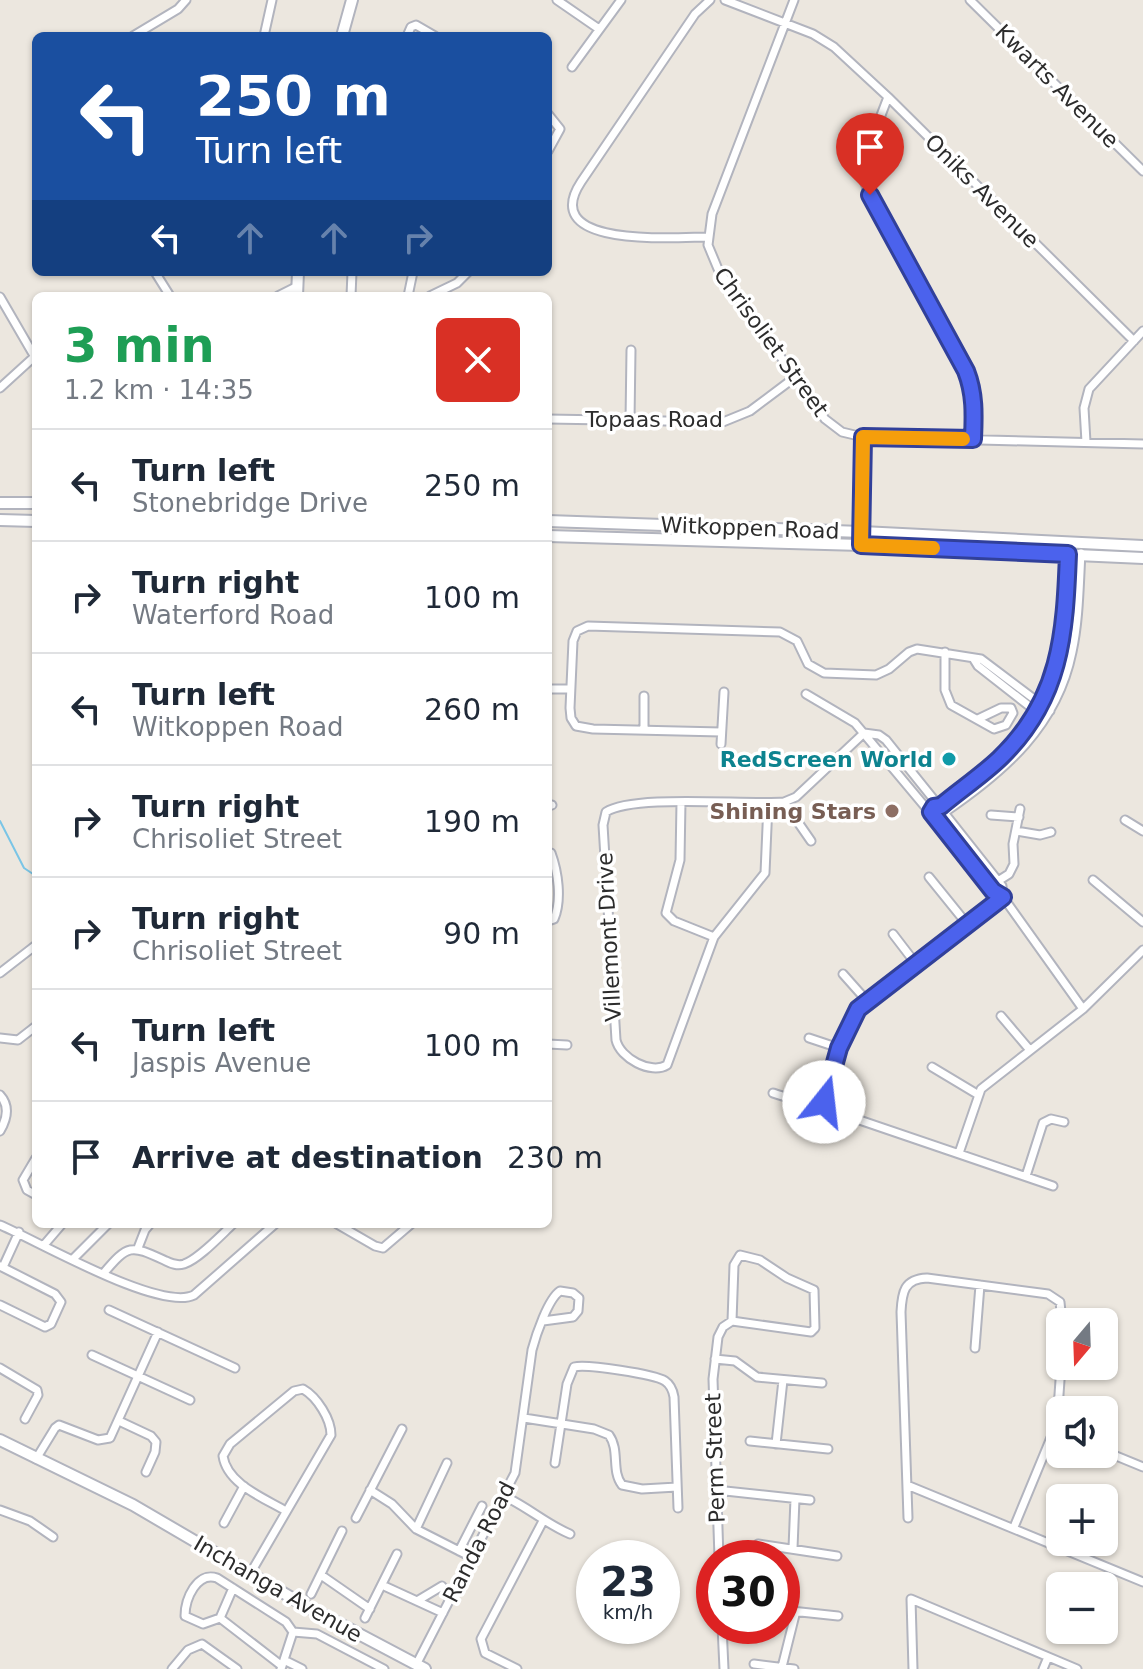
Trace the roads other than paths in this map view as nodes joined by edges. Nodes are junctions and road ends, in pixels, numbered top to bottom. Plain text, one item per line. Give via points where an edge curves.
1 (186, 0) edge
2 (272, 0) edge
3 (352, 0) edge
4 (557, 0) edge
5 (621, 0) edge
6 (710, 0) edge
7 (725, 0) edge
8 (794, 0) edge
9 (970, 0) edge
10 (785, 23) junction
11 (599, 29) junction
12 (140, 32) edge
13 (265, 32) edge
14 (343, 32) edge
15 (409, 32) edge
16 (428, 32) edge
17 (572, 67) dead end
18 (888, 97) junction
19 (552, 119) edge
20 (552, 144) edge
21 (1143, 171) edge
22 (708, 237) junction
23 (464, 276) edge
24 (438, 292) edge
25 (0, 297) edge
26 (1143, 331) edge
27 (1134, 341) junction
28 (631, 350) dead end
29 (32, 353) edge
30 (32, 361) edge
31 (794, 378) junction
32 (0, 388) edge
33 (552, 419) edge
34 (630, 421) junction
35 (863, 437) junction
36 (973, 439) junction
37 (1086, 442) junction
38 (1143, 444) edge
39 (0, 503) edge
40 (32, 503) edge
41 (0, 520) edge
42 (32, 521) edge
43 (552, 521) edge
44 (862, 532) junction
45 (552, 536) edge
46 (1069, 542) junction
47 (1081, 542) junction
48 (861, 545) junction
49 (1143, 546) edge
50 (1068, 554) junction
51 (1081, 554) junction
52 (1143, 558) edge
53 (945, 652) junction
54 (552, 689) edge
55 (570, 689) junction
56 (724, 692) dead end
57 (806, 694) dead end
58 (644, 696) dead end
59 (1039, 708) junction
60 (1050, 711) junction
61 (978, 719) junction
62 (1046, 719) junction
63 (644, 729) junction
64 (721, 732) junction
65 (864, 733) junction
66 (721, 744) dead end
67 (986, 770) junction
68 (914, 774) junction
69 (992, 778) junction
70 (905, 782) junction
71 (681, 802) junction
72 (784, 802) junction
73 (768, 804) junction
74 (943, 810) junction
75 (991, 815) dead end
76 (933, 817) junction
77 (1125, 820) dead end
78 (1016, 831) junction
79 (1143, 831) edge
80 (1051, 832) dead end
81 (811, 841) dead end
82 (974, 850) junction
83 (552, 856) edge
84 (966, 857) junction
85 (929, 877) dead end
86 (1093, 880) dead end
87 (998, 881) junction
88 (553, 888) edge
89 (1003, 897) junction
90 (552, 918) edge
91 (1143, 922) edge
92 (967, 924) junction
93 (893, 934) dead end
94 (714, 937) junction
95 (32, 948) edge
96 (1143, 950) edge
97 (916, 964) junction
98 (0, 973) edge
99 (843, 974) dead end
100 (867, 1001) junction
101 (1083, 1009) junction
102 (1001, 1016) dead end
103 (32, 1029) edge
104 (0, 1038) edge
105 (809, 1038) dead end
106 (552, 1044) edge
107 (567, 1045) dead end
108 (839, 1048) junction
109 (1029, 1049) junction
110 (932, 1067) dead end
111 (773, 1093) dead end
112 (977, 1094) junction
113 (0, 1095) edge
114 (825, 1106) junction
115 (1064, 1122) dead end
116 (0, 1131) edge
117 (959, 1153) junction
118 (32, 1165) edge
119 (1026, 1176) junction
120 (1053, 1186) dead end
121 (32, 1193) edge
122 (0, 1225) edge
123 (59, 1228) edge
124 (104, 1228) edge
125 (147, 1228) edge
126 (228, 1228) edge
127 (270, 1228) edge
128 (344, 1228) edge
129 (406, 1228) edge
130 (19, 1232) junction
131 (44, 1245) junction
132 (138, 1248) junction
133 (73, 1259) junction
134 (1, 1267) edge
135 (103, 1274) junction
136 (980, 1285) junction
137 (0, 1305) edge
138 (1061, 1308) edge
139 (109, 1310) dead end
140 (543, 1321) junction
141 (732, 1321) junction
142 (158, 1332) junction
143 (975, 1348) dead end
144 (92, 1355) dead end
145 (715, 1359) junction
146 (0, 1368) edge
147 (235, 1368) dead end
148 (138, 1377) junction
149 (783, 1380) junction
150 (822, 1383) dead end
151 (190, 1400) dead end
152 (524, 1418) junction
153 (25, 1419) dead end
154 (119, 1421) junction
155 (561, 1424) junction
156 (402, 1429) dead end
157 (0, 1440) edge
158 (750, 1441) dead end
159 (776, 1444) junction
160 (828, 1449) dead end
161 (1046, 1457) edge
162 (1118, 1457) edge
163 (36, 1459) junction
164 (447, 1463) dead end
165 (555, 1463) dead end
166 (1143, 1467) edge
167 (146, 1472) dead end
168 (907, 1485) junction
169 (244, 1486) junction
170 (677, 1487) junction
171 (370, 1490) junction
172 (716, 1490) junction
173 (504, 1496) junction
174 (795, 1499) junction
175 (810, 1500) dead end
176 (482, 1506) dead end
177 (678, 1508) dead end
178 (0, 1510) edge
179 (286, 1511) junction
180 (356, 1518) dead end
181 (908, 1518) dead end
182 (543, 1521) junction
183 (224, 1523) dead end
184 (1014, 1527) junction
185 (416, 1529) junction
186 (342, 1531) dead end
187 (570, 1534) dead end
188 (53, 1537) dead end
189 (718, 1540) edge
190 (793, 1540) edge
191 (800, 1549) edge
192 (459, 1551) junction
193 (397, 1554) dead end
194 (837, 1556) dead end
195 (473, 1558) junction
196 (250, 1574) junction
197 (321, 1575) junction
198 (1143, 1582) edge
199 (382, 1585) junction
200 (442, 1586) dead end
201 (233, 1588) junction
202 (311, 1594) dead end
203 (417, 1601) junction
204 (370, 1609) junction
205 (800, 1611) edge
206 (443, 1613) junction
207 (838, 1616) dead end
208 (220, 1618) junction
209 (365, 1618) dead end
210 (293, 1632) junction
211 (723, 1644) edge
212 (788, 1644) edge
213 (1048, 1657) junction
214 (754, 1664) dead end
215 (282, 1665) edge
216 (421, 1667) edge
217 (782, 1667) edge
218 (172, 1669) edge
219 (237, 1669) edge
220 (302, 1669) edge
221 (384, 1669) edge
222 (517, 1669) edge
223 (724, 1669) edge
224 (794, 1669) edge
225 (913, 1669) edge
226 (1043, 1669) edge
227 (1077, 1669) edge

1 - 12 street
2 - 13 street
3 - 14 main road
4 - 11 street
5 - 11 street
6 - 22 street via 695,14 581,182 572,208 595,230 618,236
7 - 10 street, Oniks Avenue
8 - 10 street, Chrisoliet Street
9 - 21 street, Kwarts Avenue
10 - 18 street, Oniks Avenue via 830,44
10 - 22 street, Chrisoliet Street
11 - 17 street
15 - 16 street via 416,25
18 - 27 street, Oniks Avenue
18 - 36 street via 861,174 966,371 973,393
19 - 20 street via 560,129
22 - 31 street, Chrisoliet Street via 718,269
23 - 24 street
25 - 29 street
26 - 27 street
27 - 37 street via 1089,389
28 - 34 street
30 - 32 street
31 - 34 street, Topaas Road via 730,420
31 - 35 street, Chrisoliet Street via 835,428
33 - 34 street, Topaas Road
35 - 36 street, Chrisoliet Street
35 - 44 street
36 - 37 street, Chrisoliet Street
37 - 38 street, Chrisoliet Street
39 - 40 main road
41 - 42 main road
43 - 44 main road, Witkoppen Road
44 - 46 main road, Witkoppen Road
44 - 48 street
45 - 48 main road, Witkoppen Road
46 - 47 main road, Witkoppen Road
46 - 50 street
47 - 49 main road, Witkoppen Road
47 - 51 street
48 - 50 main road, Witkoppen Road
50 - 51 main road, Witkoppen Road
50 - 59 street via 1062,647
51 - 52 main road, Witkoppen Road
51 - 60 street via 1073,652
53 - 55 street via 917,649 876,675 831,674 812,668 797,641 780,632 588,626 574,635
53 - 59 street via 981,659
53 - 61 street via 947,701
54 - 55 street
55 - 63 street via 570,715 576,726
56 - 64 street
57 - 65 street
58 - 63 street
59 - 60 street
59 - 62 street
59 - 67 street via 1012,746
60 - 62 street
61 - 61 street via 1004,707 1013,713 999,729
62 - 69 street
63 - 64 street
64 - 66 street
65 - 68 street via 886,740
65 - 70 street
65 - 72 street via 796,797
67 - 69 street
67 - 74 street
68 - 70 street
68 - 74 street
69 - 74 street
70 - 76 street
71 - 73 street
71 - 94 street via 679,866 666,913
71 - 94 street, Villemont Drive via 619,806 604,816 615,1032 623,1054 653,1068 667,1065
72 - 73 street
72 - 81 street
73 - 94 street, Villemont Drive via 765,873
74 - 76 street via 943,818
74 - 82 street
75 - 78 street via 1019,813
76 - 84 street
77 - 79 street
78 - 80 street
78 - 87 street via 1013,868
82 - 84 street
82 - 87 street
83 - 88 street
84 - 89 street
85 - 92 street
86 - 91 street
87 - 89 street
88 - 90 street
89 - 92 street
89 - 101 street
92 - 97 street
93 - 97 street
95 - 98 street
96 - 101 street
97 - 100 street
99 - 100 street
100 - 108 street
101 - 109 street
102 - 109 street
103 - 104 street via 18,1040
105 - 108 street
106 - 107 street
108 - 114 street
109 - 112 street
110 - 112 street
111 - 114 street
112 - 117 street
113 - 116 street via 7,1114
114 - 117 street
115 - 119 street via 1043,1123
117 - 119 street
118 - 121 street via 23,1180
119 - 120 street
122 - 130 street
123 - 131 street
124 - 133 street
125 - 132 street
126 - 132 street via 181,1265
127 - 135 street via 194,1295 178,1299 156,1294
128 - 129 street via 383,1248
130 - 131 street
130 - 134 street
131 - 133 street
132 - 135 street via 116,1258
133 - 135 street
134 - 137 street via 55,1294 61,1305 45,1327
136 - 138 street via 1053,1295
136 - 143 street
136 - 168 street via 922,1278 911,1281 903,1292
139 - 142 street
140 - 140 street, Randa Road via 557,1292 579,1298 573,1317
140 - 152 street, Randa Road via 532,1350
141 - 141 street via 734,1265 740,1255 760,1260 814,1290 811,1332
141 - 145 street, Perm Street via 720,1331
142 - 147 street
142 - 148 street
144 - 148 street
145 - 149 street via 735,1361 757,1377
145 - 172 street, Perm Street
146 - 153 street via 37,1390
148 - 151 street
148 - 154 street
149 - 150 street
149 - 159 street
152 - 155 street
152 - 173 street, Randa Road via 518,1464
154 - 163 street via 112,1436 102,1441 57,1426
154 - 167 street via 156,1442
155 - 165 street
155 - 170 street via 609,1435 622,1485
155 - 170 street via 574,1367 663,1379 674,1397
156 - 171 street
157 - 163 main road, Inchanga Avenue
158 - 159 street
159 - 160 street
161 - 184 street
162 - 166 street
163 - 196 main road, Inchanga Avenue via 133,1505
164 - 185 street
168 - 181 street
168 - 184 street
169 - 179 street
169 - 179 street via 225,1466 226,1449 294,1391 307,1391 331,1425 331,1435
169 - 183 street
170 - 177 street
171 - 180 street
171 - 185 street
172 - 174 street
172 - 189 street, Perm Street
173 - 182 street
173 - 195 street, Randa Road
174 - 175 street
174 - 190 street
176 - 192 street
178 - 188 street
179 - 196 street
182 - 187 street
182 - 222 street via 481,1639 485,1653
184 - 198 street
185 - 192 street
186 - 197 street
191 - 194 street
192 - 195 street
193 - 199 street
195 - 206 street, Randa Road
196 - 216 main road, Inchanga Avenue
197 - 202 street
197 - 204 street
199 - 203 street
199 - 204 street
200 - 203 street
201 - 208 street
201 - 208 street via 213,1576 201,1577 185,1608 185,1616 200,1623
201 - 210 street via 280,1616
203 - 206 street
204 - 209 street
205 - 207 street
206 - 216 street, Randa Road
208 - 215 street
210 - 215 street
210 - 221 street via 317,1634
211 - 223 street
212 - 217 street
213 - 225 street via 911,1599
213 - 226 street
213 - 227 street
214 - 217 street
215 - 220 street
217 - 224 street
218 - 219 street via 188,1650 202,1644

